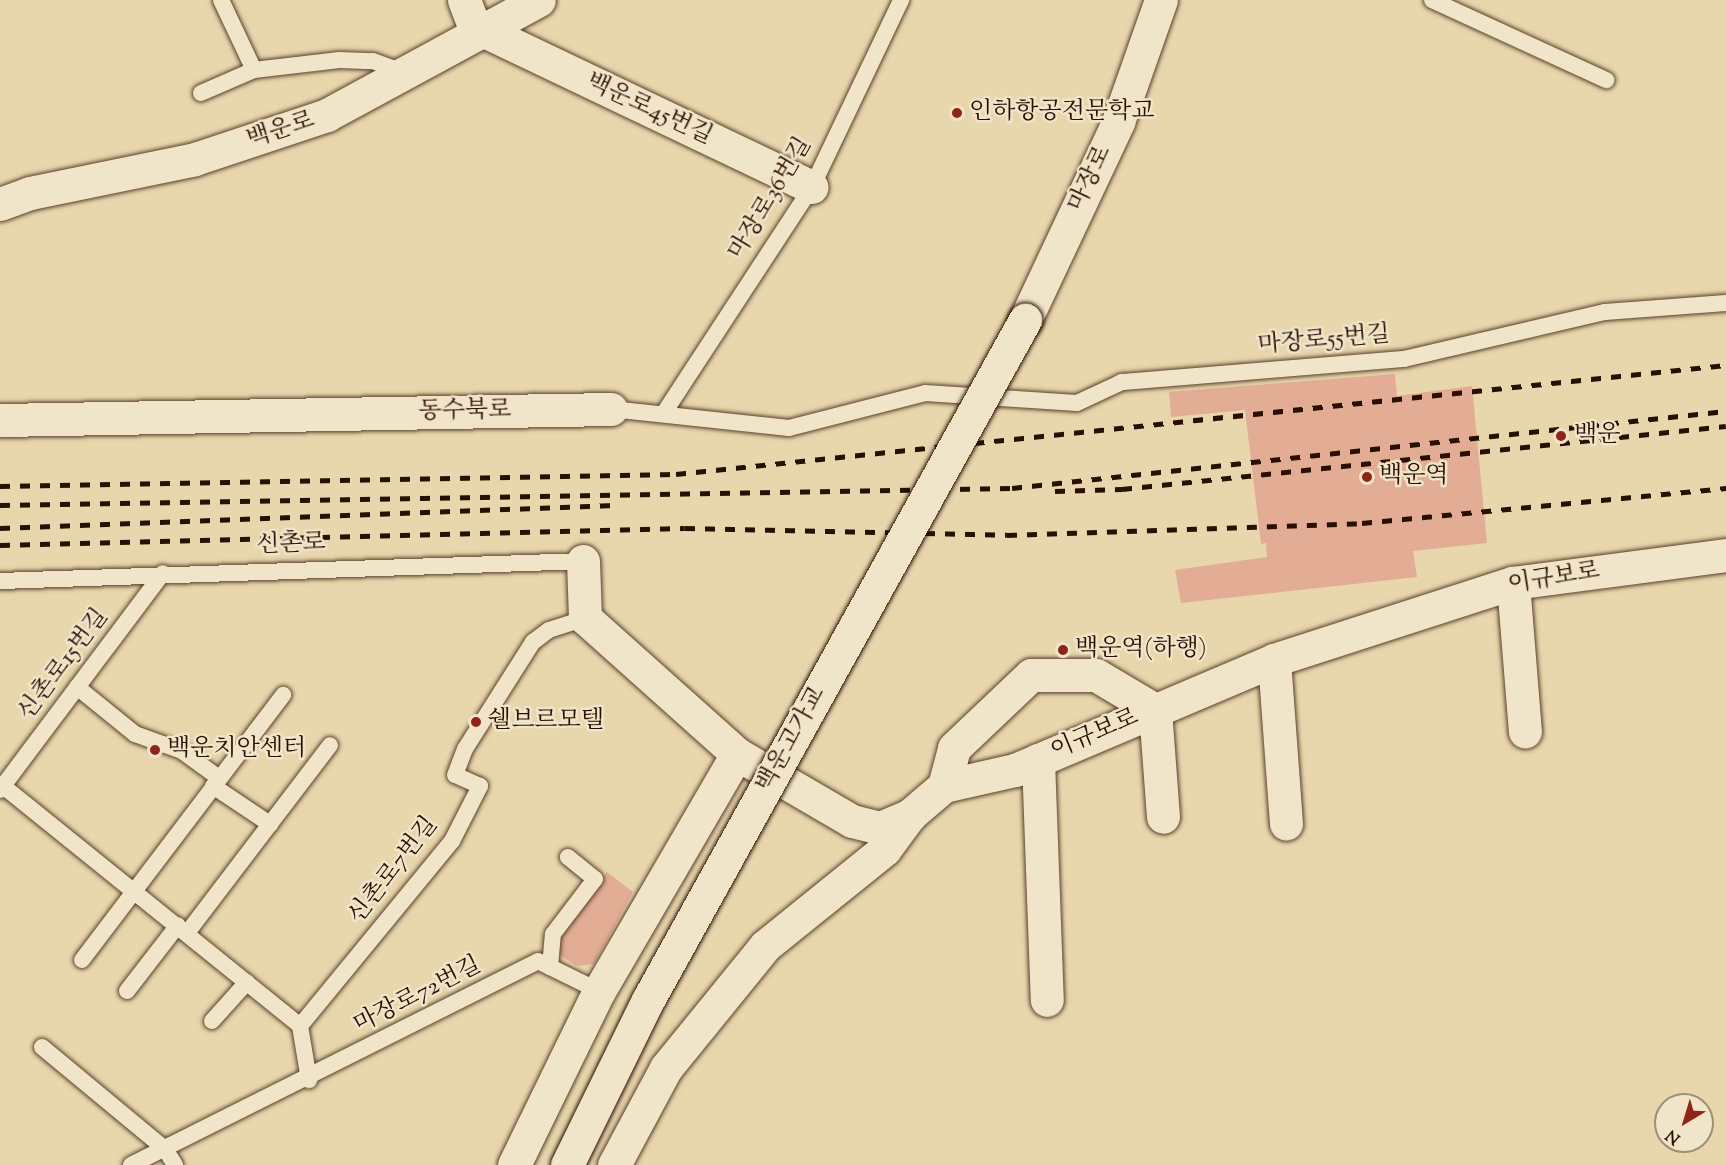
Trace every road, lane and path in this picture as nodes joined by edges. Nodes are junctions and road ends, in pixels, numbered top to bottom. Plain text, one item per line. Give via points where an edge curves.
1 (221, 0) edge
2 (464, 0) edge
3 (539, 0) edge
4 (901, 0) edge
5 (1161, 0) edge
6 (1432, 0) edge
7 (488, 32) junction
8 (254, 70) junction
9 (410, 74) junction
10 (1606, 80) dead end
11 (201, 93) dead end
12 (812, 187) junction
13 (0, 204) edge
14 (1726, 303) edge
15 (1025, 320) joint
16 (926, 393) joint
17 (611, 409) joint
18 (664, 413) junction
19 (0, 420) edge
20 (1726, 555) edge
21 (583, 561) joint
22 (163, 573) junction
23 (0, 581) edge
24 (1512, 583) junction
25 (585, 618) junction
26 (1274, 660) junction
27 (77, 687) junction
28 (282, 695) dead end
29 (1155, 710) junction
30 (1525, 732) dead end
31 (330, 745) dead end
32 (737, 754) junction
33 (1038, 760) junction
34 (216, 782) junction
35 (945, 786) junction
36 (1, 788) edge
37 (910, 815) junction
38 (1163, 818) dead end
39 (270, 824) junction
40 (1286, 824) dead end
41 (568, 857) dead end
42 (134, 890) junction
43 (182, 929) junction
44 (82, 960) dead end
45 (550, 967) junction
46 (247, 982) junction
47 (127, 991) dead end
48 (599, 991) junction
49 (1047, 1000) dead end
50 (212, 1021) dead end
51 (300, 1026) junction
52 (42, 1047) dead end
53 (309, 1080) junction
54 (165, 1149) junction
55 (131, 1165) edge
56 (175, 1165) edge
57 (514, 1165) edge
58 (567, 1165) edge
59 (614, 1165) edge

1 - 8 lane
2 - 7 street via 474,26
3 - 7 street, 백운로
4 - 12 lane, 마장로36번길
5 - 15 street, 마장로 via 1118,122
6 - 10 lane
7 - 9 street, 백운로
7 - 12 street, 백운로45번길
8 - 9 lane via 339,60 373,61
8 - 11 lane
9 - 13 street, 백운로 via 327,115 195,159 30,193
12 - 18 lane, 마장로36번길
14 - 16 lane, 마장로55번길 via 1605,312 1404,359 1122,382 1077,403
15 - 58 street, 백운고가교, bridge via 648,1000
16 - 18 lane, 동수북로 via 789,428
17 - 18 lane, 동수북로
17 - 19 street, 동수북로
20 - 24 street, 이규보로
21 - 22 lane, 신촌로
21 - 25 street
22 - 23 lane, 신촌로
22 - 27 lane, 신촌로15번길
24 - 26 street, 이규보로
24 - 30 street
25 - 32 street, 이규보로
25 - 51 lane, 신촌로7번길 via 549,630 533,642 465,749 455,775 480,786 452,841
26 - 29 street, 이규보로
26 - 40 street
27 - 34 lane via 135,734 182,751
27 - 36 lane, 신촌로15번길
28 - 34 lane
29 - 33 street, 이규보로
29 - 35 street via 1096,675 1031,675 954,748
29 - 38 street
31 - 39 lane
32 - 37 street, 이규보로 via 852,821 880,828
32 - 48 street
33 - 35 street, 이규보로
33 - 49 street
34 - 39 lane
34 - 42 lane
35 - 37 street, 이규보로
36 - 42 lane, 신촌로15번길
37 - 59 street via 885,849 765,946 666,1068
39 - 43 lane
41 - 45 lane via 595,879 553,934
42 - 43 lane, 신촌로15번길
42 - 44 lane
43 - 46 lane
43 - 47 lane
45 - 48 lane, 마장로72번길
45 - 53 lane, 마장로72번길 via 538,961
46 - 50 lane
46 - 51 lane
48 - 57 street
51 - 53 lane
52 - 54 lane
53 - 54 lane, 마장로72번길
54 - 55 lane, 마장로72번길
54 - 56 lane

